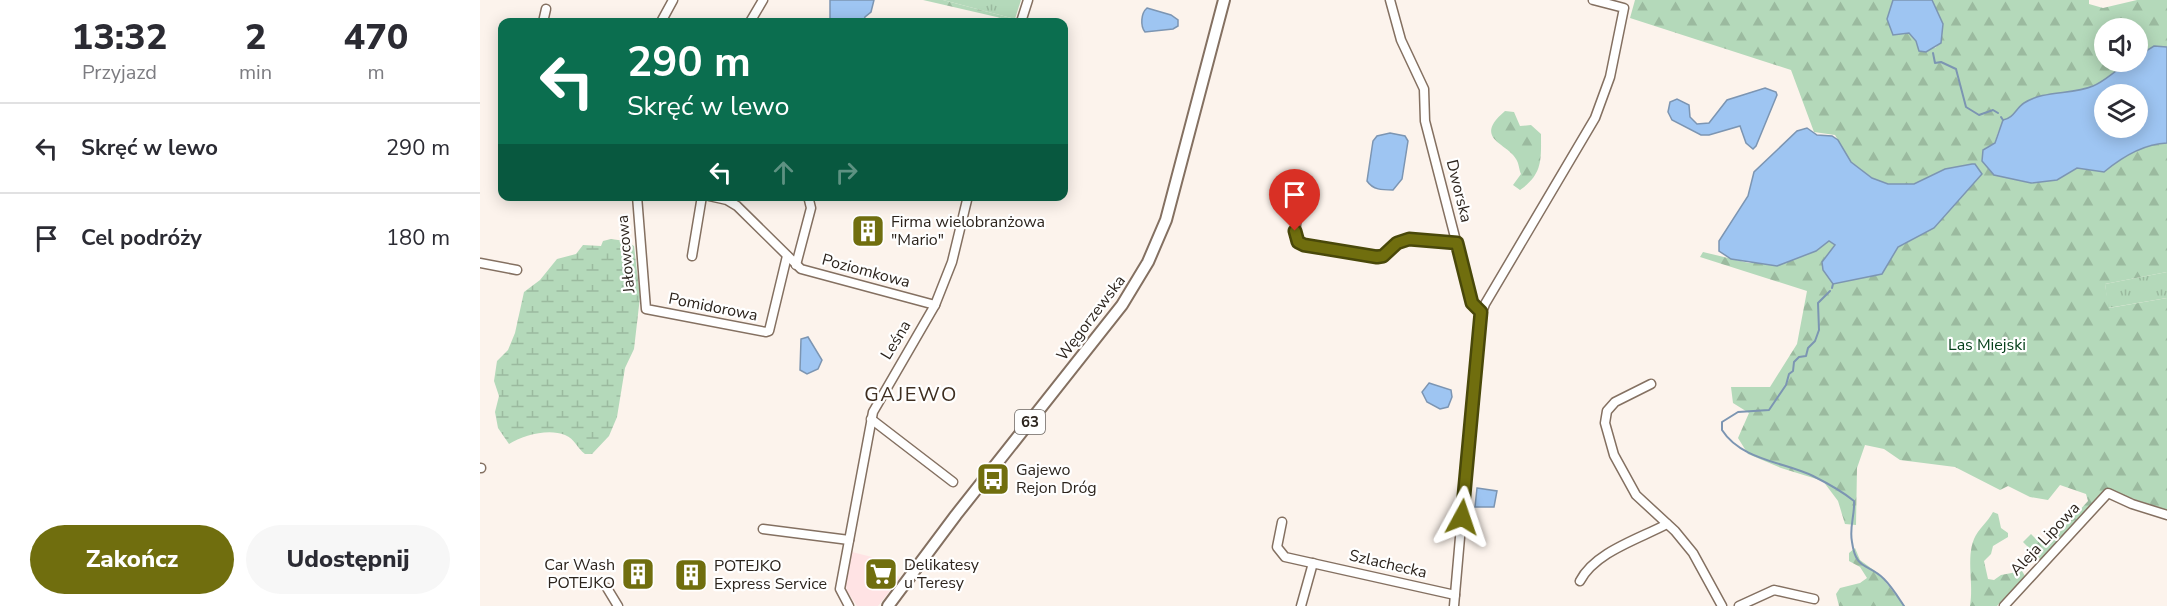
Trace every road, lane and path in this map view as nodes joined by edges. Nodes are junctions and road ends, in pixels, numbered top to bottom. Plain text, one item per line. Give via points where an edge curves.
1 (674, 0) edge
2 (763, 0) edge
3 (1028, 0) edge
4 (1224, 0) edge
5 (1390, 0) edge
6 (1593, 0) edge
7 (546, 9) dead end
8 (544, 18) edge
9 (663, 18) edge
10 (752, 18) edge
11 (1022, 18) edge
12 (1305, 192) dead end
13 (637, 201) edge
14 (701, 201) edge
15 (728, 201) edge
16 (809, 201) edge
17 (967, 201) edge
18 (1457, 243) junction
19 (692, 256) dead end
20 (787, 256) junction
21 (480, 263) edge
22 (796, 265) junction
23 (518, 270) dead end
24 (935, 305) junction
25 (646, 309) joint
26 (1481, 312) junction
27 (1651, 384) dead end
28 (871, 419) junction
29 (953, 482) dead end
30 (2167, 515) edge
31 (1282, 522) dead end
32 (1667, 524) junction
33 (763, 529) dead end
34 (849, 540) junction
35 (1313, 563) junction
36 (1580, 581) dead end
37 (607, 588) dead end
38 (1455, 596) junction
39 (1814, 599) dead end
40 (618, 606) edge
41 (849, 606) edge
42 (888, 606) edge
43 (1300, 606) edge
44 (1454, 606) edge
45 (1722, 606) edge
46 (1739, 606) edge
47 (2004, 606) edge

1 - 9 street
2 - 10 street
3 - 11 street
4 - 42 main road, Węgorzewska / 63 via 1173,200 1141,276
5 - 18 street, Dworska via 1401,40 1424,89 1425,121
6 - 26 street via 1624,8 1601,106
7 - 8 street
12 - 18 street via 1295,231 1298,242 1304,245 1377,257 1409,239
13 - 25 street, Jałowcowa
14 - 19 street
15 - 20 street, Poziomkowa
16 - 22 street via 811,208
17 - 24 street, Leśna via 952,262
18 - 26 street, Dworska via 1472,303
20 - 22 street, Poziomkowa
20 - 25 street, Pomidorowa via 769,331
21 - 23 street
22 - 24 street, Poziomkowa via 809,272
24 - 28 street, Leśna
26 - 38 street
27 - 32 street via 1610,406 1605,423 1624,477
28 - 29 street
28 - 34 street, Leśna
30 - 47 street, Aleja Lipowa via 2108,493
31 - 35 street, Szlachecka via 1278,551 1285,557
32 - 36 street via 1603,557
32 - 45 street via 1693,553
33 - 34 street
34 - 41 street, Leśna via 840,589
35 - 38 street, Szlachecka
35 - 43 street
37 - 40 street
38 - 44 street
39 - 46 street via 1774,590

